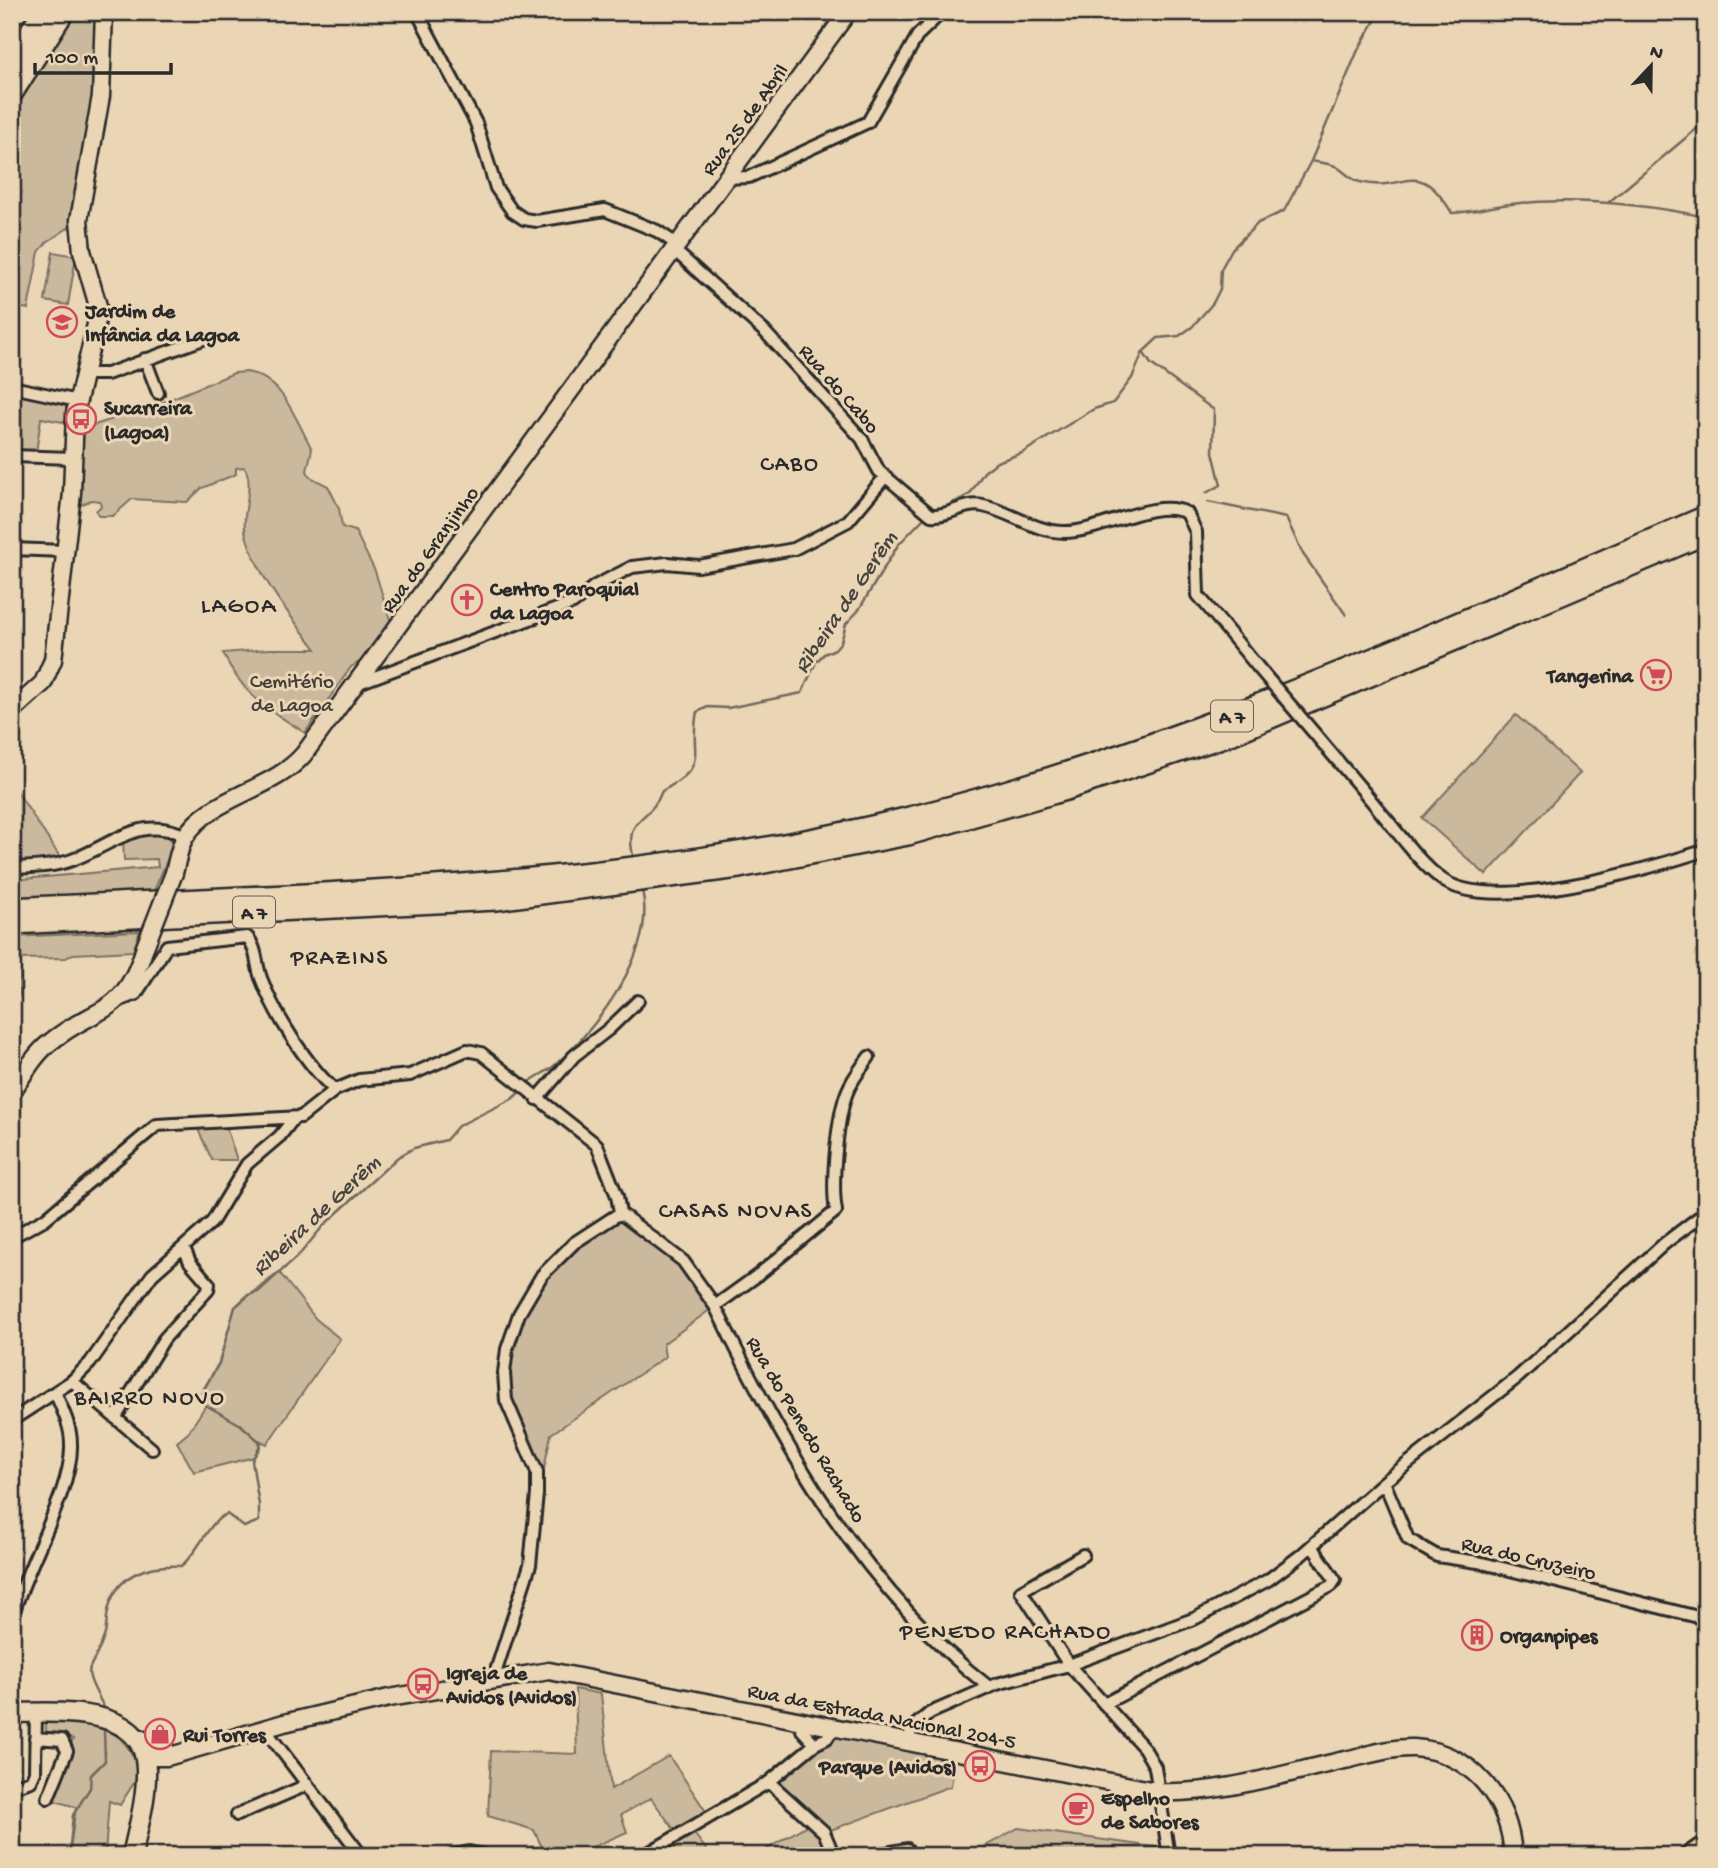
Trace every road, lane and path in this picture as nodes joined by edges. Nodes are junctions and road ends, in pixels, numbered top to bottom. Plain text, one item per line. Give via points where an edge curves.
1 (42, 12) edge
2 (64, 12) edge
3 (104, 12) edge
4 (416, 12) edge
5 (848, 12) edge
6 (942, 12) edge
7 (12, 60) edge
8 (12, 94) edge
9 (726, 178) junction
10 (676, 248) junction
11 (202, 338) dead end
12 (145, 359) junction
13 (86, 374) junction
14 (12, 387) edge
15 (158, 393) dead end
16 (78, 401) junction
17 (12, 456) edge
18 (72, 458) junction
19 (885, 477) junction
20 (1706, 516) edge
21 (1706, 534) edge
22 (12, 549) edge
23 (65, 551) junction
24 (356, 684) junction
25 (12, 711) edge
26 (186, 836) junction
27 (1706, 850) edge
28 (738, 860) junction
29 (12, 868) edge
30 (496, 891) junction
31 (12, 908) edge
32 (12, 924) edge
33 (118, 1001) junction
34 (638, 1001) dead end
35 (869, 1056) dead end
36 (335, 1090) junction
37 (12, 1092) edge
38 (537, 1100) junction
39 (294, 1118) junction
40 (1706, 1212) edge
41 (620, 1213) junction
42 (12, 1237) edge
43 (184, 1248) junction
44 (715, 1306) junction
45 (72, 1381) junction
46 (55, 1392) junction
47 (116, 1417) junction
48 (12, 1420) edge
49 (152, 1450) dead end
50 (1384, 1482) junction
51 (1312, 1546) junction
52 (1083, 1555) dead end
53 (12, 1618) edge
54 (1706, 1619) edge
55 (1069, 1665) junction
56 (493, 1680) junction
57 (989, 1687) junction
58 (1104, 1704) junction
59 (12, 1713) edge
60 (36, 1713) junction
61 (800, 1720) junction
62 (835, 1727) junction
63 (264, 1728) junction
64 (135, 1736) junction
65 (35, 1738) junction
66 (907, 1741) junction
67 (815, 1744) junction
68 (167, 1754) junction
69 (145, 1757) junction
70 (769, 1782) junction
71 (307, 1784) junction
72 (145, 1786) junction
73 (12, 1787) edge
74 (1161, 1792) junction
75 (48, 1798) dead end
76 (237, 1815) dead end
77 (1706, 1840) edge
78 (907, 1849) dead end
79 (132, 1856) edge
80 (362, 1856) edge
81 (451, 1856) edge
82 (487, 1856) edge
83 (643, 1856) edge
84 (834, 1856) edge
85 (868, 1856) edge
86 (1169, 1856) edge
87 (1513, 1856) edge
88 (1683, 1856) edge

1 - 7 highway
2 - 8 highway
3 - 13 street via 102,96 79,220 82,251 98,306
4 - 10 street, Rua do Cabo via 476,123 496,188 512,211 537,221 605,210 648,227
5 - 9 street, Rua 25 de Abril
6 - 9 street via 918,35 868,122 749,177
9 - 10 street, Rua 25 de Abril
10 - 19 street, Rua do Cabo via 765,332 862,439
10 - 24 street, Rua do Granjinho
11 - 12 street
12 - 13 street via 107,374
12 - 15 street
13 - 16 street
14 - 16 street
16 - 18 street
17 - 18 street
18 - 23 street
19 - 24 street via 848,521 794,548 699,566 667,563 632,568 573,603
19 - 27 street, Rua do Cabo, bridge via 931,515 982,506 1053,531 1085,529 1170,508 1187,513 1196,532 1198,595 1408,845 1441,880 1456,887 1528,891 1628,875
20 - 28 highway, A 7 via 1221,721 1061,775
21 - 28 highway, A 7 via 1233,734 1066,790 908,835
22 - 23 street
23 - 25 street via 49,672
24 - 26 street, Rua do Granjinho via 293,768 234,797
26 - 29 street via 163,829 133,830 69,862
26 - 33 street, bridge via 131,982
28 - 30 highway, A 7
30 - 31 highway, A 7
30 - 32 highway, A 7
33 - 36 street via 136,994 167,946 247,937 261,980 310,1067
33 - 37 street via 48,1044
34 - 38 street via 574,1056
35 - 44 street via 848,1091 836,1153 836,1211
36 - 38 street via 369,1077 410,1075 467,1050 481,1053
36 - 39 street via 306,1115
38 - 41 street via 597,1145
39 - 42 street via 157,1125 45,1219
39 - 43 street via 247,1164 222,1210
40 - 50 street via 1665,1243 1518,1377
41 - 44 street, Rua do Penedo Rachado via 683,1261
41 - 56 street via 575,1243 542,1275 519,1314 507,1349 506,1400 537,1472 537,1494 530,1565
43 - 45 street via 156,1270 100,1351
43 - 47 street via 209,1284 208,1290 164,1339
44 - 57 street, Rua do Penedo Rachado via 743,1364 830,1514 920,1628
45 - 46 street
45 - 47 street
46 - 48 street
46 - 53 street via 71,1434 69,1468
47 - 49 street
50 - 51 street
50 - 54 street, Rua do Cruzeiro via 1408,1539 1437,1556 1478,1562
51 - 55 street via 1268,1580 1195,1618
51 - 58 street via 1335,1580 1331,1586
52 - 55 street via 1021,1591
55 - 57 street
55 - 58 street
56 - 61 street, Rua da Estrada Nacional 204-5 via 563,1672
56 - 63 street, Rua da Estrada Nacional 204-5 via 389,1698
57 - 66 street via 930,1713 913,1727
58 - 74 street via 1144,1748
59 - 60 main road
60 - 64 main road via 93,1716 118,1724
60 - 65 street
61 - 62 street, Rua da Estrada Nacional 204-5
61 - 67 street via 802,1730
62 - 66 street, Rua da Estrada Nacional 204-5
62 - 67 street
63 - 68 street, Rua da Estrada Nacional 204-5
63 - 71 street
64 - 68 street
64 - 69 main road
65 - 73 street via 35,1772 30,1781
65 - 75 street via 62,1740 67,1751
66 - 74 street, Rua da Estrada Nacional 204-5
67 - 70 street
68 - 69 street
68 - 72 street
69 - 72 main road
70 - 83 street
70 - 84 street via 824,1832
71 - 76 street
71 - 80 street
72 - 79 main road
74 - 86 street
74 - 87 street, Rua da Estrada Nacional 204-5 via 1204,1791 1389,1750 1422,1749 1460,1763 1488,1785 1505,1814
77 - 88 street
78 - 85 street
81 - 82 street via 469,1852

